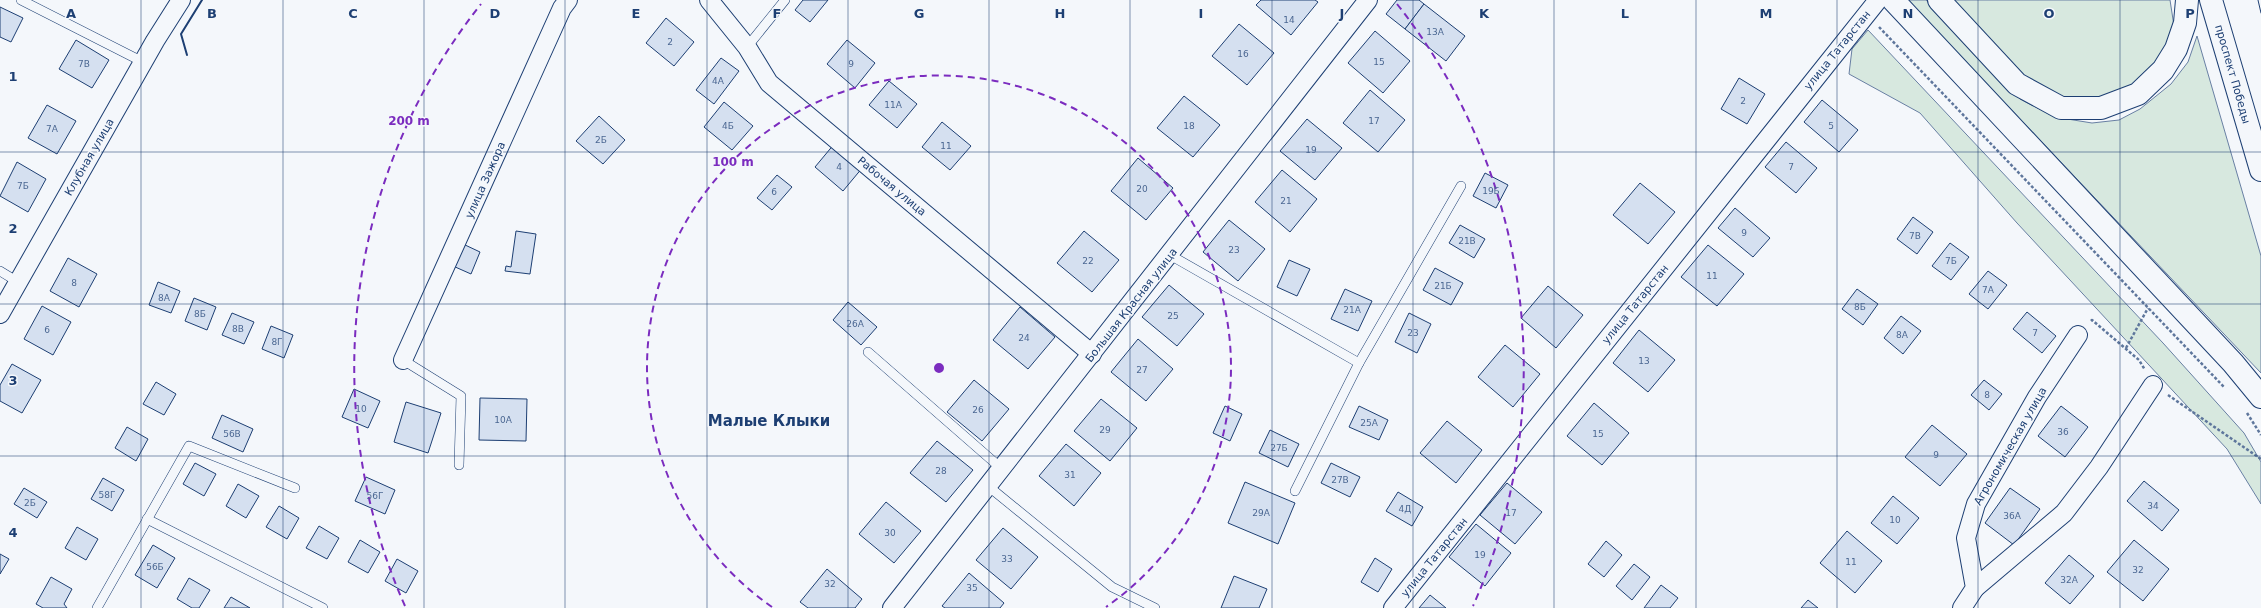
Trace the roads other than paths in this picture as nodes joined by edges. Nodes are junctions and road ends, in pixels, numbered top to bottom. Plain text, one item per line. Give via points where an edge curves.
1 (21, 0) edge
2 (181, 0) edge
3 (568, 0) edge
4 (709, 0) edge
5 (785, 0) edge
6 (1368, 0) edge
7 (1893, 0) edge
8 (1939, 0) edge
9 (2187, 0) edge
10 (2211, 0) edge
11 (1872, 7) edge
12 (747, 47) junction
13 (143, 62) junction
14 (2261, 170) edge
15 (1461, 186) dead end
16 (1170, 255) junction
17 (0, 271) edge
18 (18, 282) junction
19 (0, 314) edge
20 (2078, 335) dead end
21 (868, 352) dead end
22 (1092, 354) junction
23 (403, 360) joint
24 (1359, 363) junction
25 (2153, 385) dead end
26 (2261, 397) edge
27 (459, 465) dead end
28 (1002, 468) junction
29 (988, 486) junction
30 (295, 488) dead end
31 (1295, 491) dead end
32 (147, 519) junction
33 (1975, 588) junction
34 (896, 606) edge
35 (97, 608) edge
36 (323, 608) edge
37 (1155, 608) edge
38 (1393, 608) edge
39 (1962, 608) edge

1 - 13 lane
2 - 13 street, Клубная улица
3 - 23 street, улица Зажора via 562,8
4 - 12 street, Рабочая улица
5 - 12 lane
6 - 16 street, Большая Красная улица
7 - 26 main road via 2233,363
8 - 9 main road via 2017,84 2061,108 2101,108 2138,94 2163,70 2176,49 2185,23
10 - 14 main road, проспект Победы
11 - 38 street, улица Татарстан
12 - 22 street, Рабочая улица via 769,83
13 - 18 street, Клубная улица
15 - 24 lane
16 - 22 street, Большая Красная улица
16 - 24 lane
17 - 18 lane
18 - 19 street, Клубная улица
20 - 33 street, Агрономическая улица via 2037,397 1976,504 1966,538
21 - 28 lane
22 - 28 street, Большая Красная улица
23 - 27 lane via 461,396
24 - 31 lane
25 - 33 street via 2099,467 2064,513
28 - 29 street, Большая Красная улица
29 - 34 street, Большая Красная улица
29 - 37 lane via 1112,587
30 - 32 lane via 189,446
32 - 35 lane
32 - 36 lane
33 - 39 street

